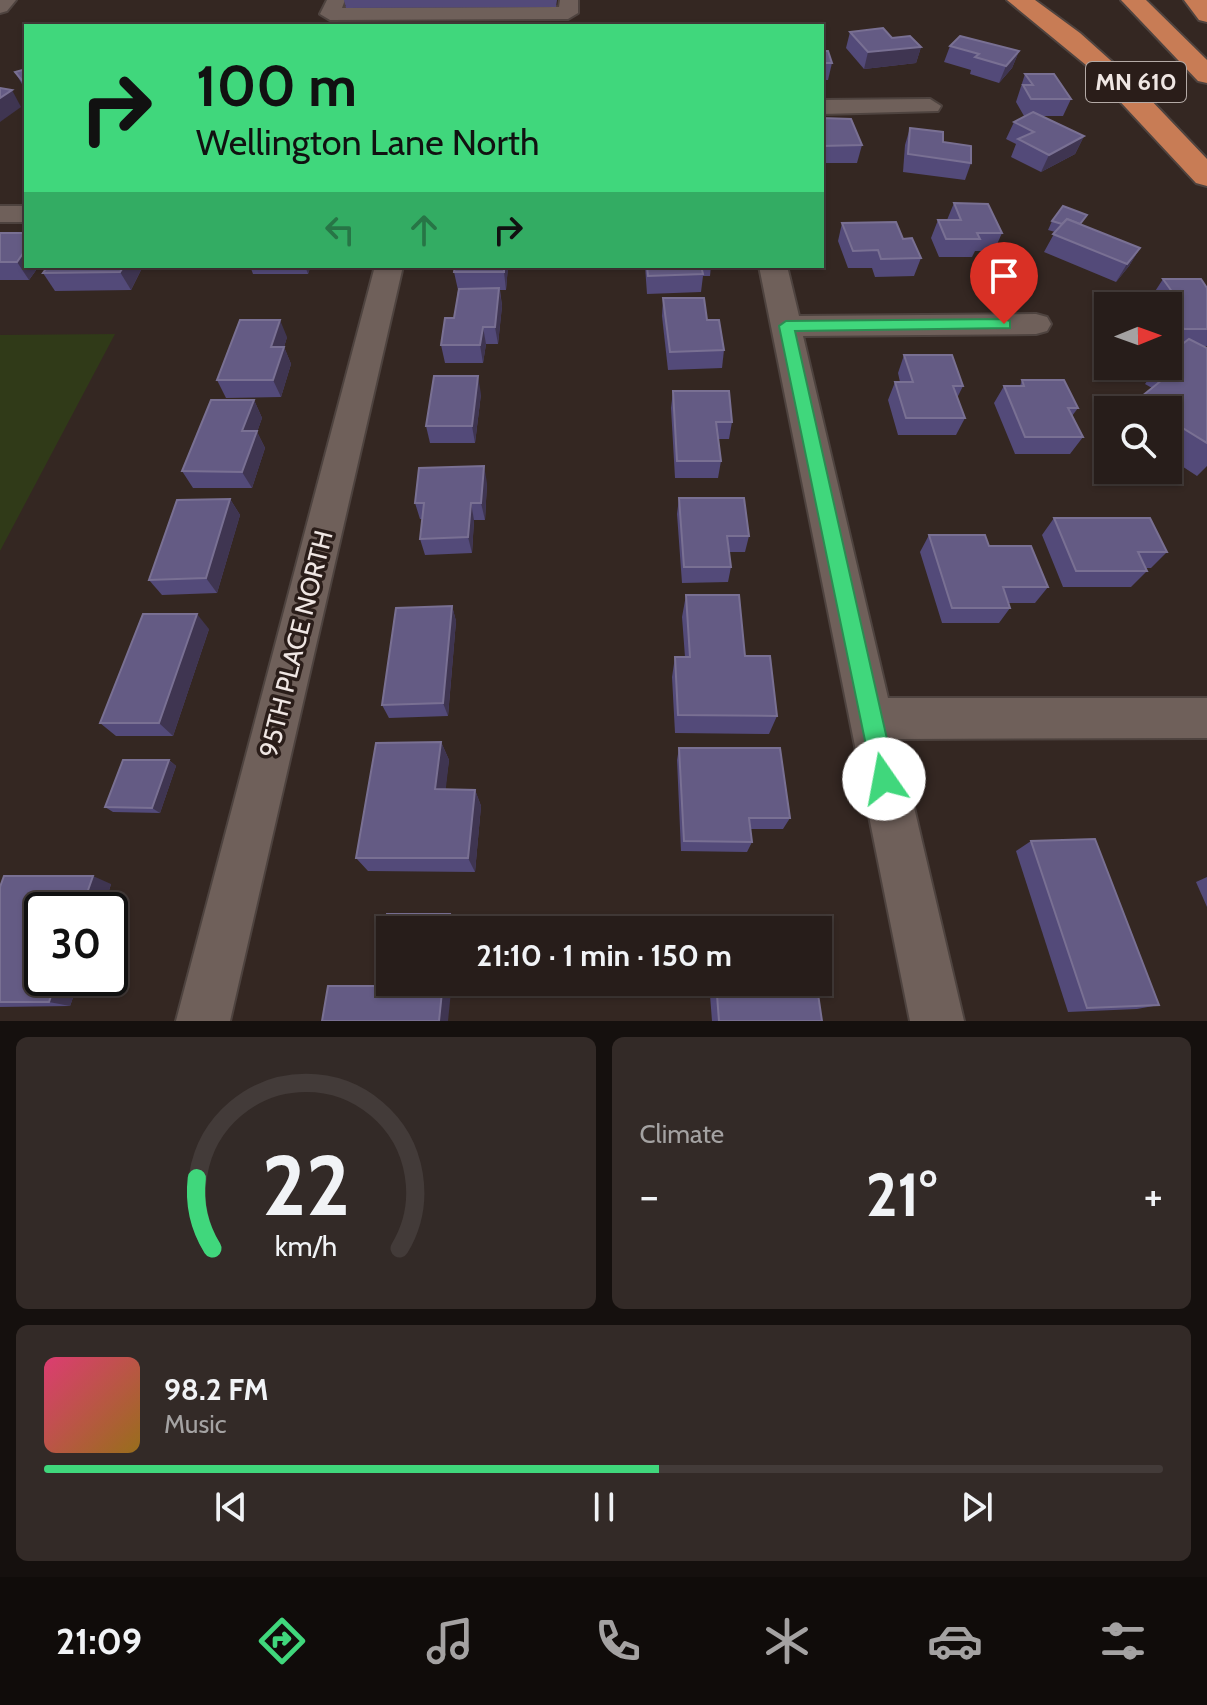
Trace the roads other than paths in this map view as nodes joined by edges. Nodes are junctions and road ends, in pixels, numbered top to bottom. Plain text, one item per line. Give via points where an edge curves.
1 (7, 0) edge
2 (336, 0) edge
3 (569, 0) edge
4 (1065, 0) edge
5 (1133, 0) edge
6 (1196, 0) edge
7 (1022, 3) edge
8 (0, 7) edge
9 (1207, 15) edge
10 (1207, 75) edge
11 (930, 106) dead end
12 (824, 107) edge
13 (1207, 164) edge
14 (1207, 177) edge
15 (389, 268) edge
16 (773, 268) edge
17 (1036, 324) dead end
18 (786, 326) junction
19 (1207, 718) edge
20 (871, 719) junction
21 (203, 1021) edge
22 (937, 1021) edge

1 - 8 street
2 - 3 street via 330,14 568,13
4 - 13 highway, MN 610
5 - 10 highway, MN 610
6 - 9 highway
7 - 14 highway via 1092,55
11 - 12 street
15 - 21 street, 95TH PLACE NORTH
16 - 18 street
17 - 18 street
18 - 20 street
19 - 20 street
20 - 22 street

